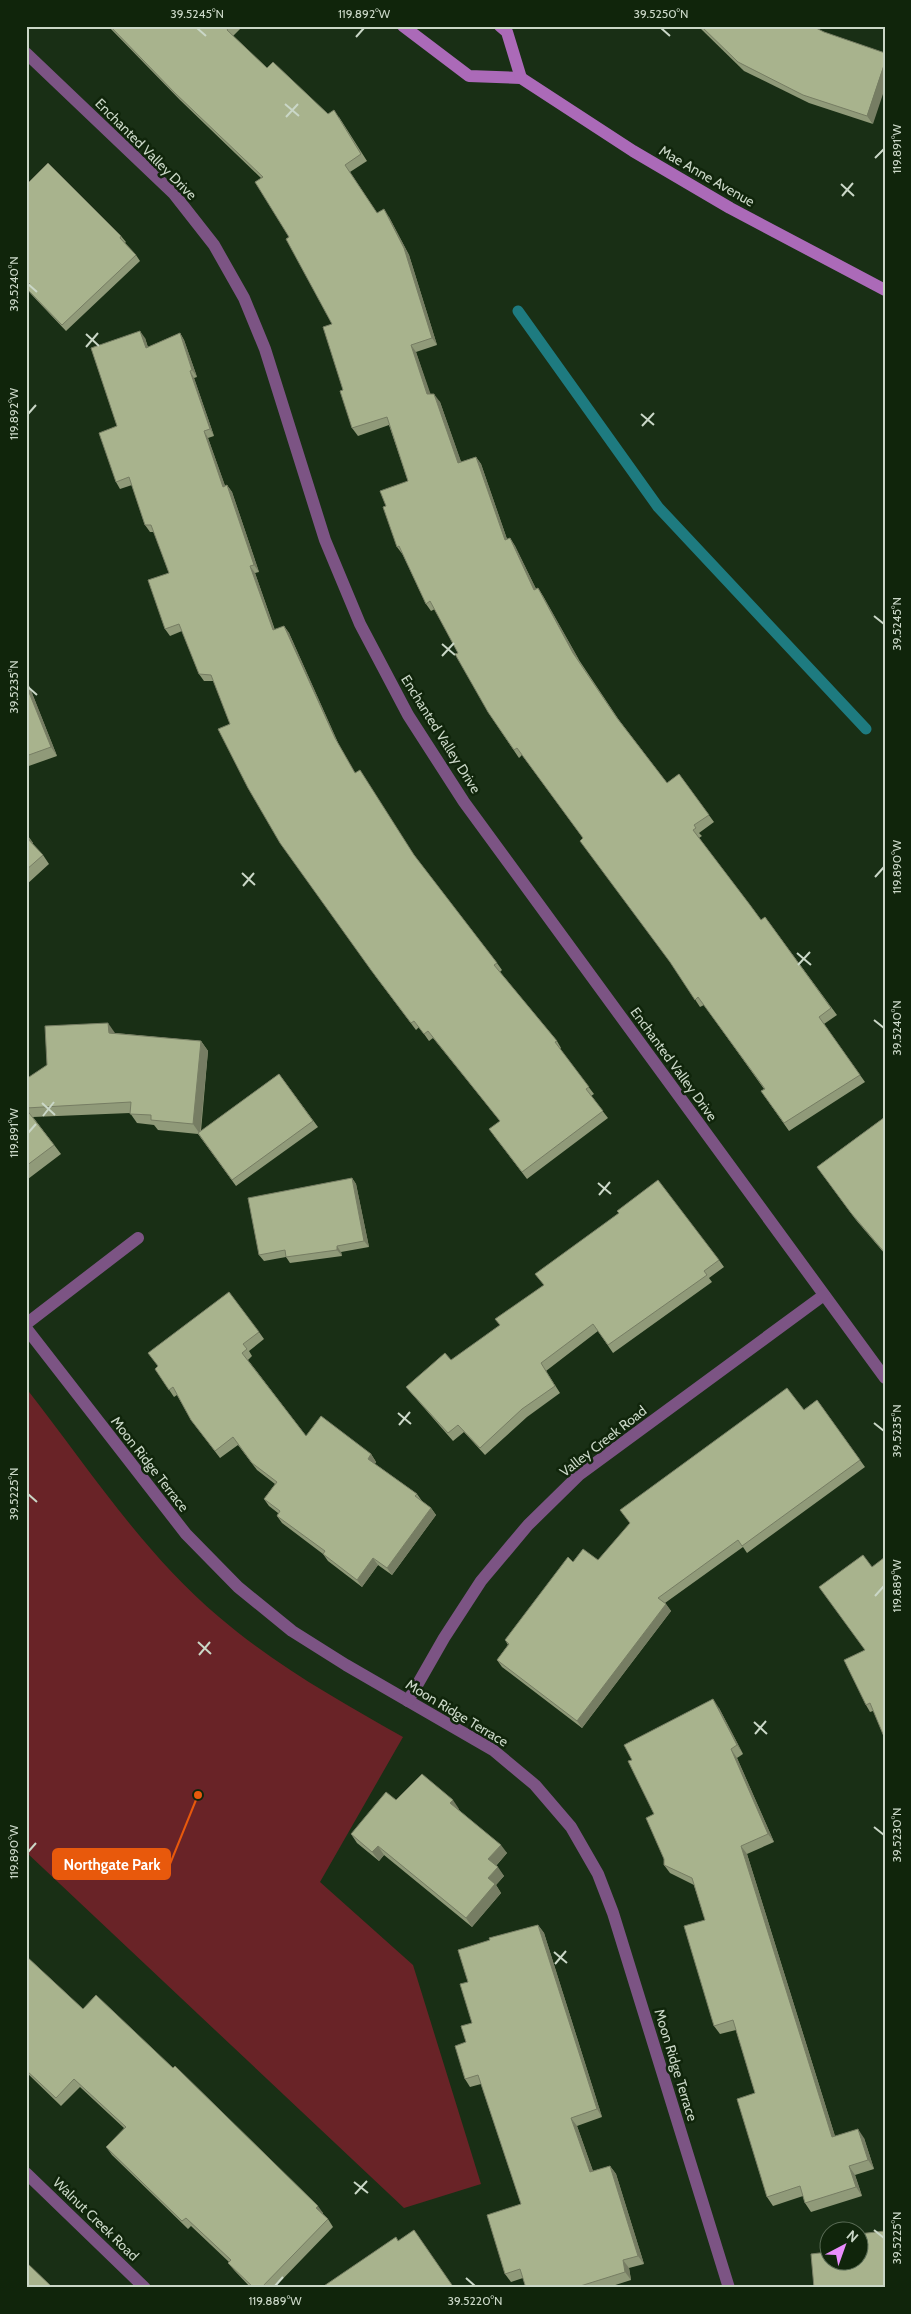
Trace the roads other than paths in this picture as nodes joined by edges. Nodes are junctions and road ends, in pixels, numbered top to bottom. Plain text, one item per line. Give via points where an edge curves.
1 (403, 26) edge
2 (500, 26) edge
3 (26, 53) edge
4 (521, 78) junction
5 (885, 290) edge
6 (138, 1238) dead end
7 (824, 1295) junction
8 (26, 1324) edge
9 (26, 1328) edge
10 (885, 1378) edge
11 (408, 1701) junction
12 (26, 2172) edge
13 (145, 2288) edge
14 (729, 2288) edge

1 - 4 main road via 469,76
2 - 4 main road via 507,32
3 - 7 street, Enchanted Valley Drive via 174,194 214,245 244,298 265,348 328,548 360,624 408,715 464,802
4 - 5 main road, Mae Anne Avenue via 633,151 730,208
6 - 8 street
7 - 10 street, Enchanted Valley Drive
7 - 11 street, Valley Creek Road via 580,1475 528,1525 481,1581
9 - 11 street, Moon Ridge Terrace via 186,1534 238,1587 292,1631
11 - 14 street, Moon Ridge Terrace via 493,1750 535,1785 571,1827 598,1874 613,1913
12 - 13 street, Walnut Creek Road

